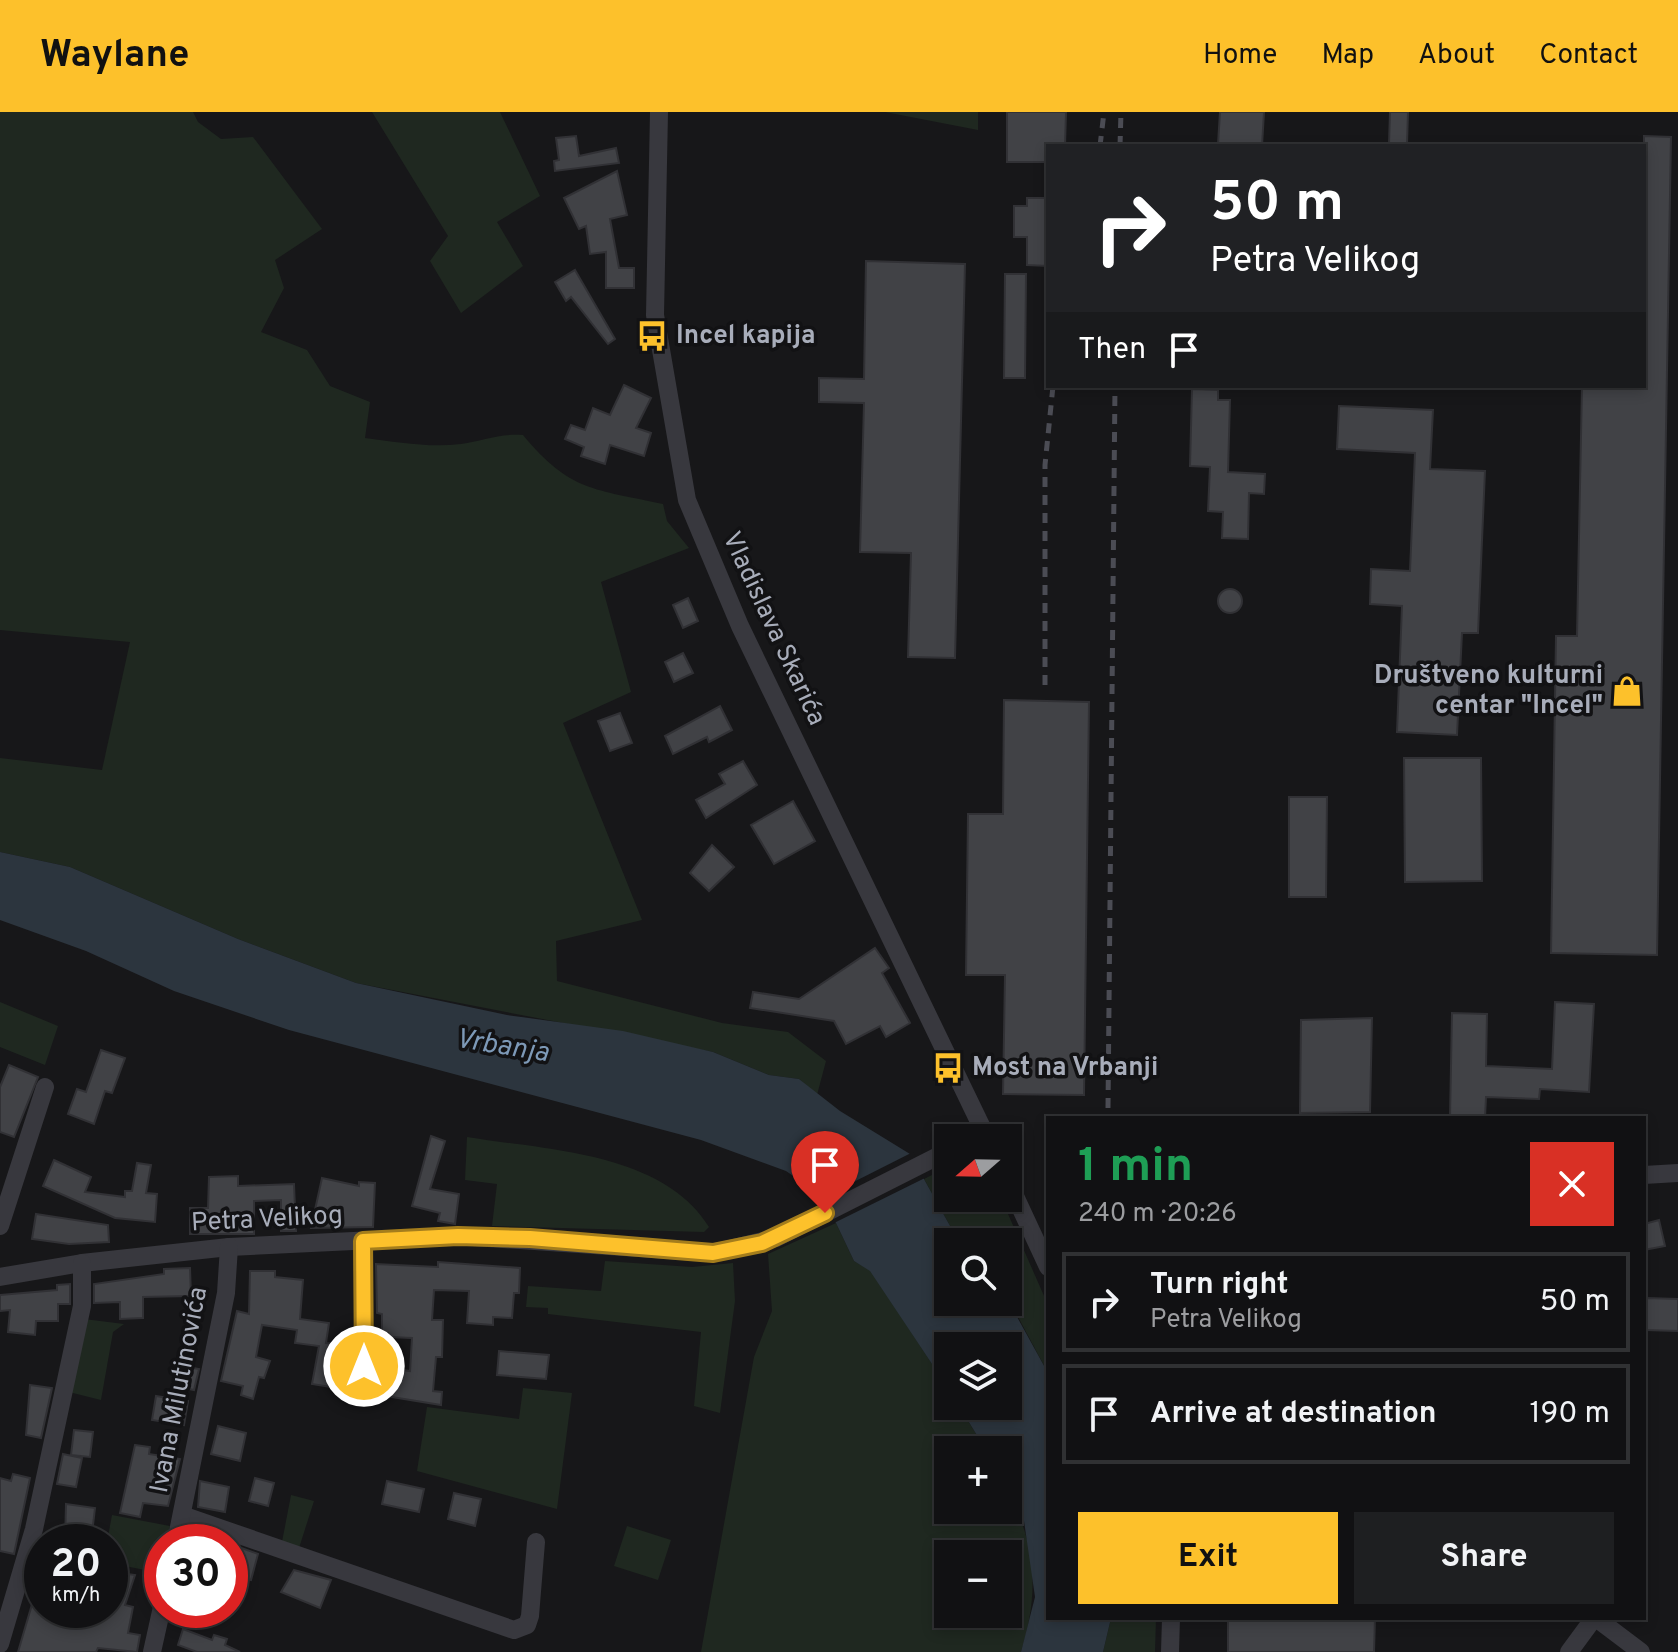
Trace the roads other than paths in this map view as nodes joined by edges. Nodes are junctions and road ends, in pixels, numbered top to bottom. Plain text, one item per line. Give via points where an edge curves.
1 (659, 112) edge
2 (45, 1087) dead end
3 (976, 1124) edge
4 (934, 1158) edge
5 (1678, 1173) edge
6 (1646, 1175) edge
7 (1022, 1211) edge
8 (0, 1226) edge
9 (363, 1241) junction
10 (229, 1247) junction
11 (82, 1263) junction
12 (1046, 1263) edge
13 (0, 1277) edge
14 (364, 1366) dead end
15 (182, 1515) junction
16 (180, 1524) edge
17 (536, 1542) dead end
18 (1171, 1620) edge
19 (1593, 1620) edge
20 (1598, 1620) edge
21 (157, 1628) edge
22 (0, 1644) edge
23 (152, 1652) edge
24 (1170, 1652) edge
25 (1569, 1652) edge
26 (1641, 1652) edge

1 - 3 street, Vladislava Skarića via 655,315 687,500 740,626
2 - 8 street
4 - 9 street, Petra Velikog via 762,1243 713,1253 530,1238
5 - 6 street
7 - 12 street
9 - 10 street, Petra Velikog
9 - 14 street
10 - 11 street, Petra Velikog
10 - 15 street, Ivana Milutinovića via 226,1293
11 - 13 street, Petra Velikog
11 - 22 street via 82,1306 34,1529
15 - 16 street, Ivana Milutinovića
15 - 17 street via 514,1630 527,1625 530,1616
18 - 24 street
19 - 25 street
20 - 26 street
21 - 23 street

